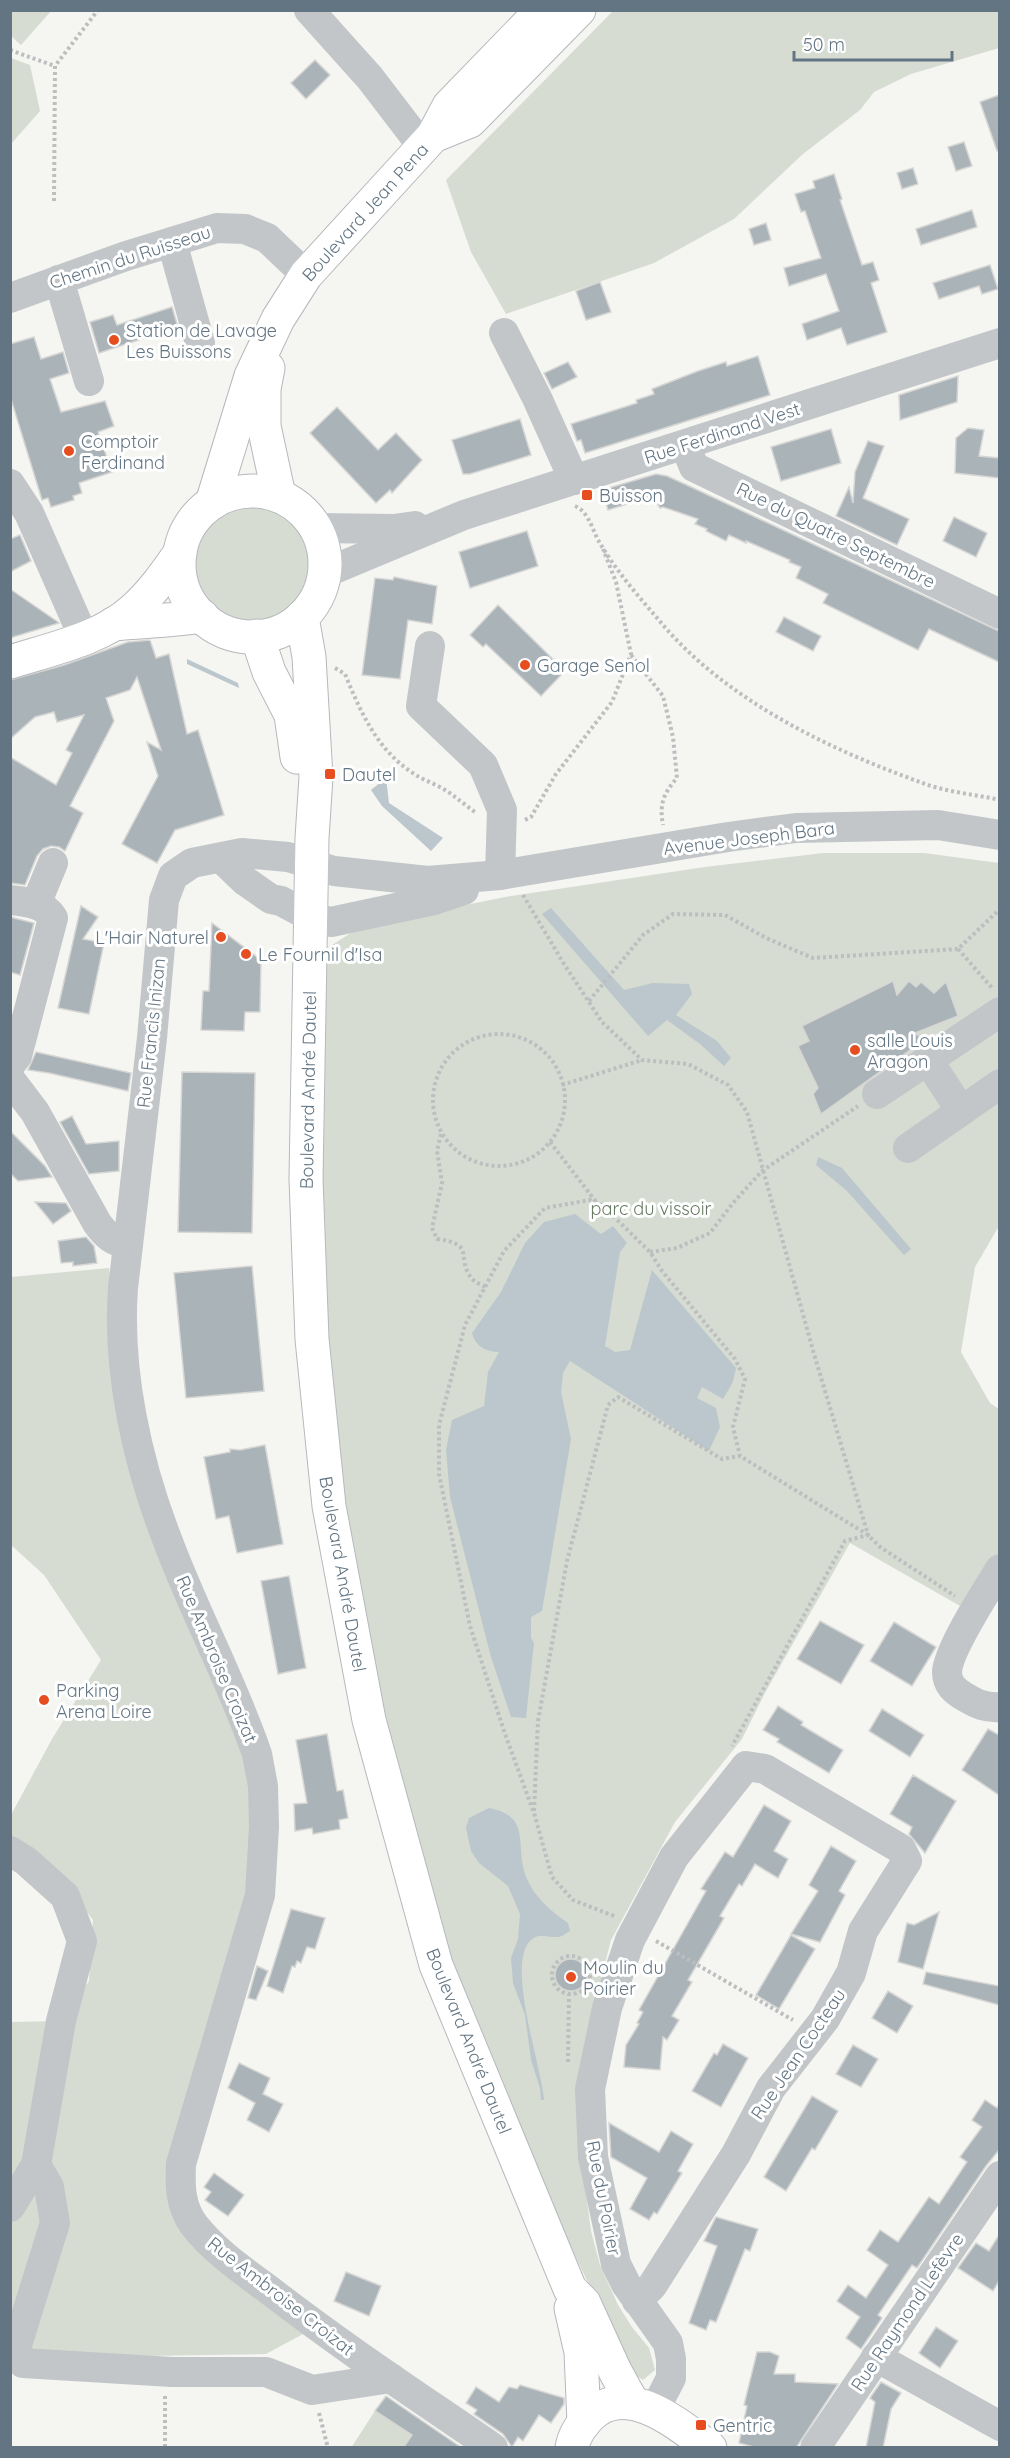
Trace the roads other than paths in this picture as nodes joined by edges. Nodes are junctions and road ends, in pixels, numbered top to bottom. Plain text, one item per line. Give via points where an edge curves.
1 (309, 10) edge
2 (542, 10) edge
3 (579, 10) edge
4 (427, 141) junction
5 (172, 242) junction
6 (306, 275) junction
7 (59, 280) junction
8 (10, 298) edge
9 (278, 319) junction
10 (504, 333) dead end
11 (200, 343) dead end
12 (999, 343) edge
13 (89, 381) dead end
14 (685, 445) junction
15 (574, 480) junction
16 (10, 484) edge
17 (279, 496) junction
18 (212, 503) junction
19 (445, 522) junction
20 (316, 528) junction
21 (180, 553) junction
22 (325, 573) junction
23 (999, 614) edge
24 (202, 616) junction
25 (302, 617) junction
26 (113, 624) junction
27 (257, 636) junction
28 (84, 638) junction
29 (430, 646) dead end
30 (10, 662) edge
31 (313, 823) junction
32 (999, 835) edge
33 (221, 858) junction
34 (53, 863) dead end
35 (312, 863) junction
36 (509, 873) junction
37 (23, 902) edge
38 (311, 917) junction
39 (999, 1012) edge
40 (928, 1060) junction
41 (10, 1065) edge
42 (10, 1079) edge
43 (999, 1084) edge
44 (877, 1094) road end
45 (961, 1111) junction
46 (908, 1148) dead end
47 (128, 1244) junction
48 (999, 1569) edge
49 (985, 1610) edge
50 (999, 1707) edge
51 (746, 1766) joint
52 (10, 1851) edge
53 (36, 2164) junction
54 (999, 2176) edge
55 (10, 2207) edge
56 (570, 2289) junction
57 (637, 2301) junction
58 (13, 2342) edge
59 (876, 2357) junction
60 (391, 2378) junction
61 (643, 2406) junction
62 (999, 2427) edge
63 (578, 2435) edge
64 (493, 2448) edge
65 (710, 2448) edge
66 (815, 2448) edge

1 - 4 street
2 - 4 main road, Boulevard Jean Pena via 448,105
3 - 4 main road, Boulevard Jean Pena via 470,121
4 - 6 main road, Boulevard Jean Pena
5 - 6 street, Chemin du Ruisseau via 216,228 245,229 267,238
5 - 7 street, Chemin du Ruisseau
5 - 11 street
6 - 9 main road, Boulevard Jean Pena
7 - 8 street, Chemin du Ruisseau
7 - 13 street
9 - 17 main road, Boulevard Jean Pena via 264,389 264,426
9 - 18 main road, Boulevard Jean Pena via 251,376
10 - 15 street
12 - 14 street, Rue Ferdinand Vest
14 - 15 street, Rue Ferdinand Vest
14 - 23 street, Rue du Quatre Septembre via 694,467
15 - 19 street, Rue Ferdinand Vest
16 - 28 street via 29,513
17 - 18 main road via 244,491
17 - 20 main road via 300,509
18 - 21 main road via 188,528
19 - 20 street, Rue Ferdinand Vest via 394,529
19 - 22 street, Rue Ferdinand Vest
20 - 22 main road via 324,550
21 - 24 main road via 183,587
21 - 26 main road via 155,588
22 - 25 main road via 317,597
24 - 26 main road
24 - 27 main road via 231,633
25 - 27 main road via 281,630
25 - 31 main road, Boulevard André Dautel via 315,747
26 - 28 main road
27 - 31 main road, Boulevard André Dautel via 269,672 291,715 302,788
28 - 30 main road
29 - 36 street via 421,706 483,765 502,810
31 - 35 main road, Boulevard André Dautel
32 - 36 street, Avenue Joseph Bara via 938,825 796,828
33 - 35 street, Rue Francis Inizan via 242,853
33 - 38 street via 245,881
33 - 47 street, Rue Francis Inizan via 192,863 173,876 164,900
34 - 37 street
35 - 36 street, Avenue Joseph Bara via 334,871 428,881
35 - 38 main road, Boulevard André Dautel
36 - 38 street, Avenue Joseph Bara via 434,900 372,915 331,922
37 - 41 street via 49,911 53,918 17,1056
38 - 56 main road, Boulevard André Dautel via 306,1179 312,1339 331,1518 369,1720 436,1965
39 - 40 street
40 - 44 street
40 - 45 street
42 - 47 street via 35,1112 101,1228 113,1240
43 - 45 street
45 - 46 street
47 - 60 street, Rue Ambroise Croizat via 121,1319 141,1459 167,1541 249,1729 263,1786 260,1895 184,2153 180,2190 183,2205 193,2223 225,2257
48 - 49 street
49 - 50 street via 950,1660 947,1674 956,1692 984,1707
51 - 57 street, Rue du Poirier via 674,1857 637,1929 617,1973 590,2089 593,2157 608,2228 616,2264
51 - 57 street, Rue Jean Cocteau via 765,1769 902,1849 907,1861 863,1931 851,1973 816,2033 771,2088 736,2154 652,2286
52 - 53 street via 66,1896 82,1941 61,2021
53 - 55 street
53 - 58 street via 49,2187 55,2223
54 - 59 street, Rue Raymond Lefèvre
56 - 61 main road, Boulevard André Dautel via 584,2303 615,2372
56 - 63 main road, Boulevard André Dautel via 570,2307 581,2352
57 - 61 street, Rue du Poirier via 668,2343 671,2359 671,2378
58 - 60 street via 23,2363 165,2372 266,2372 312,2390
59 - 62 street
59 - 66 street, Rue Raymond Lefèvre
60 - 64 street, Rue Ambroise Croizat
61 - 63 main road via 604,2406 592,2413
61 - 65 main road

